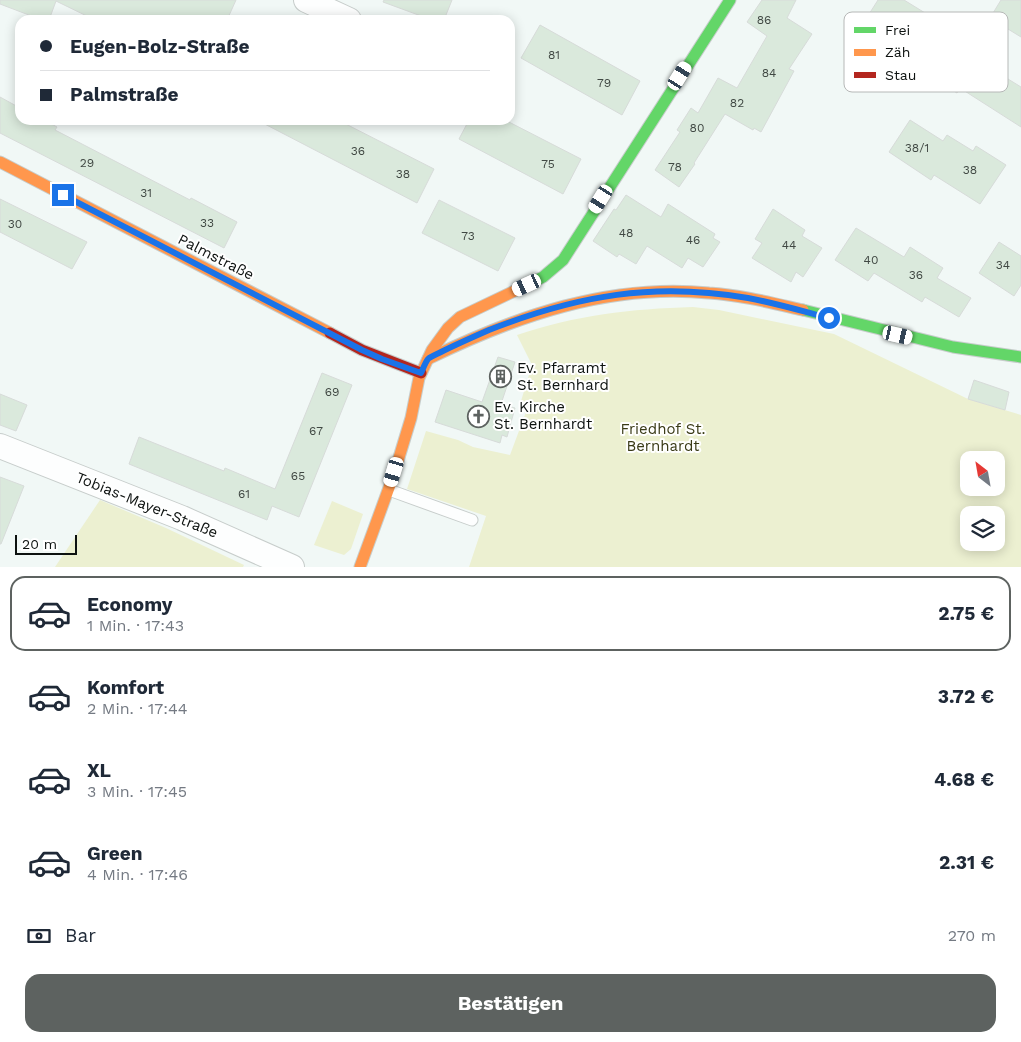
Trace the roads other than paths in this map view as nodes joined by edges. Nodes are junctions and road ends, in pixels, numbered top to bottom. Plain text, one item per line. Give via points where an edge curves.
1 (306, 0) edge
2 (730, 0) edge
3 (338, 15) edge
4 (0, 162) edge
5 (1021, 357) edge
6 (428, 359) junction
7 (421, 373) junction
8 (0, 446) edge
9 (388, 490) junction
10 (472, 520) dead end
11 (292, 567) edge
12 (360, 567) edge

1 - 3 street
2 - 6 street via 563,260 543,277 453,322
4 - 7 street, Palmstraße via 362,350
5 - 6 street via 914,339 751,298 668,291 599,297 546,309 473,336
6 - 7 street
7 - 9 street
8 - 11 street, Tobias-Mayer-Straße via 173,514
9 - 10 lane
9 - 12 street

